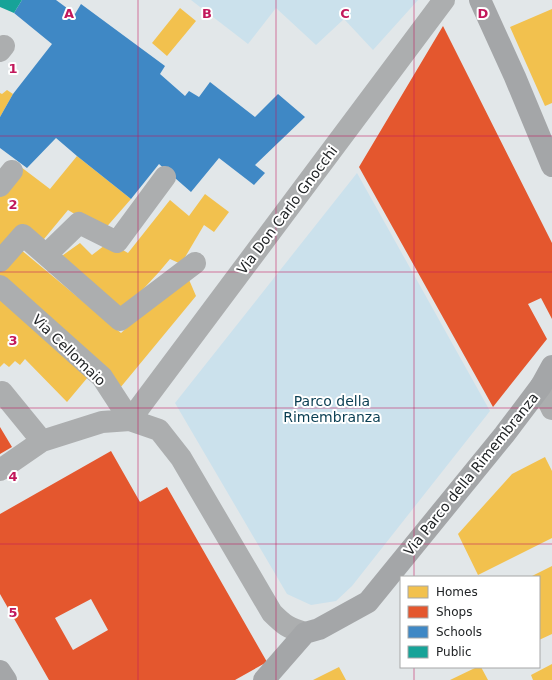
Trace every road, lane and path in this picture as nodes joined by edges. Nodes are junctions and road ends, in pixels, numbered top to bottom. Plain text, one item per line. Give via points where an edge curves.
1 (444, 0) edge
2 (480, 0) edge
3 (552, 166) edge
4 (165, 177) dead end
5 (46, 256) junction
6 (0, 261) edge
7 (195, 263) dead end
8 (0, 286) edge
9 (552, 366) edge
10 (541, 386) junction
11 (0, 393) edge
12 (552, 409) edge
13 (130, 420) junction
14 (42, 441) junction
15 (0, 470) edge
16 (305, 633) junction
17 (0, 671) edge
18 (6, 680) edge
19 (264, 680) edge

1 - 13 street, Via Don Carlo Gnocchi
2 - 3 main road
4 - 5 street via 117,242 79,223
5 - 6 street via 23,235
5 - 7 street via 120,320
8 - 13 street, Via Cellomaio via 102,377
9 - 10 main road, Via Parco della Rimembranza
10 - 12 street
10 - 16 main road, Via Parco della Rimembranza via 368,602 319,629
11 - 14 street via 2,392
13 - 14 street via 102,422
13 - 16 street via 158,430 163,436 181,458 272,612 284,625
14 - 15 street
16 - 19 main road
17 - 18 main road

